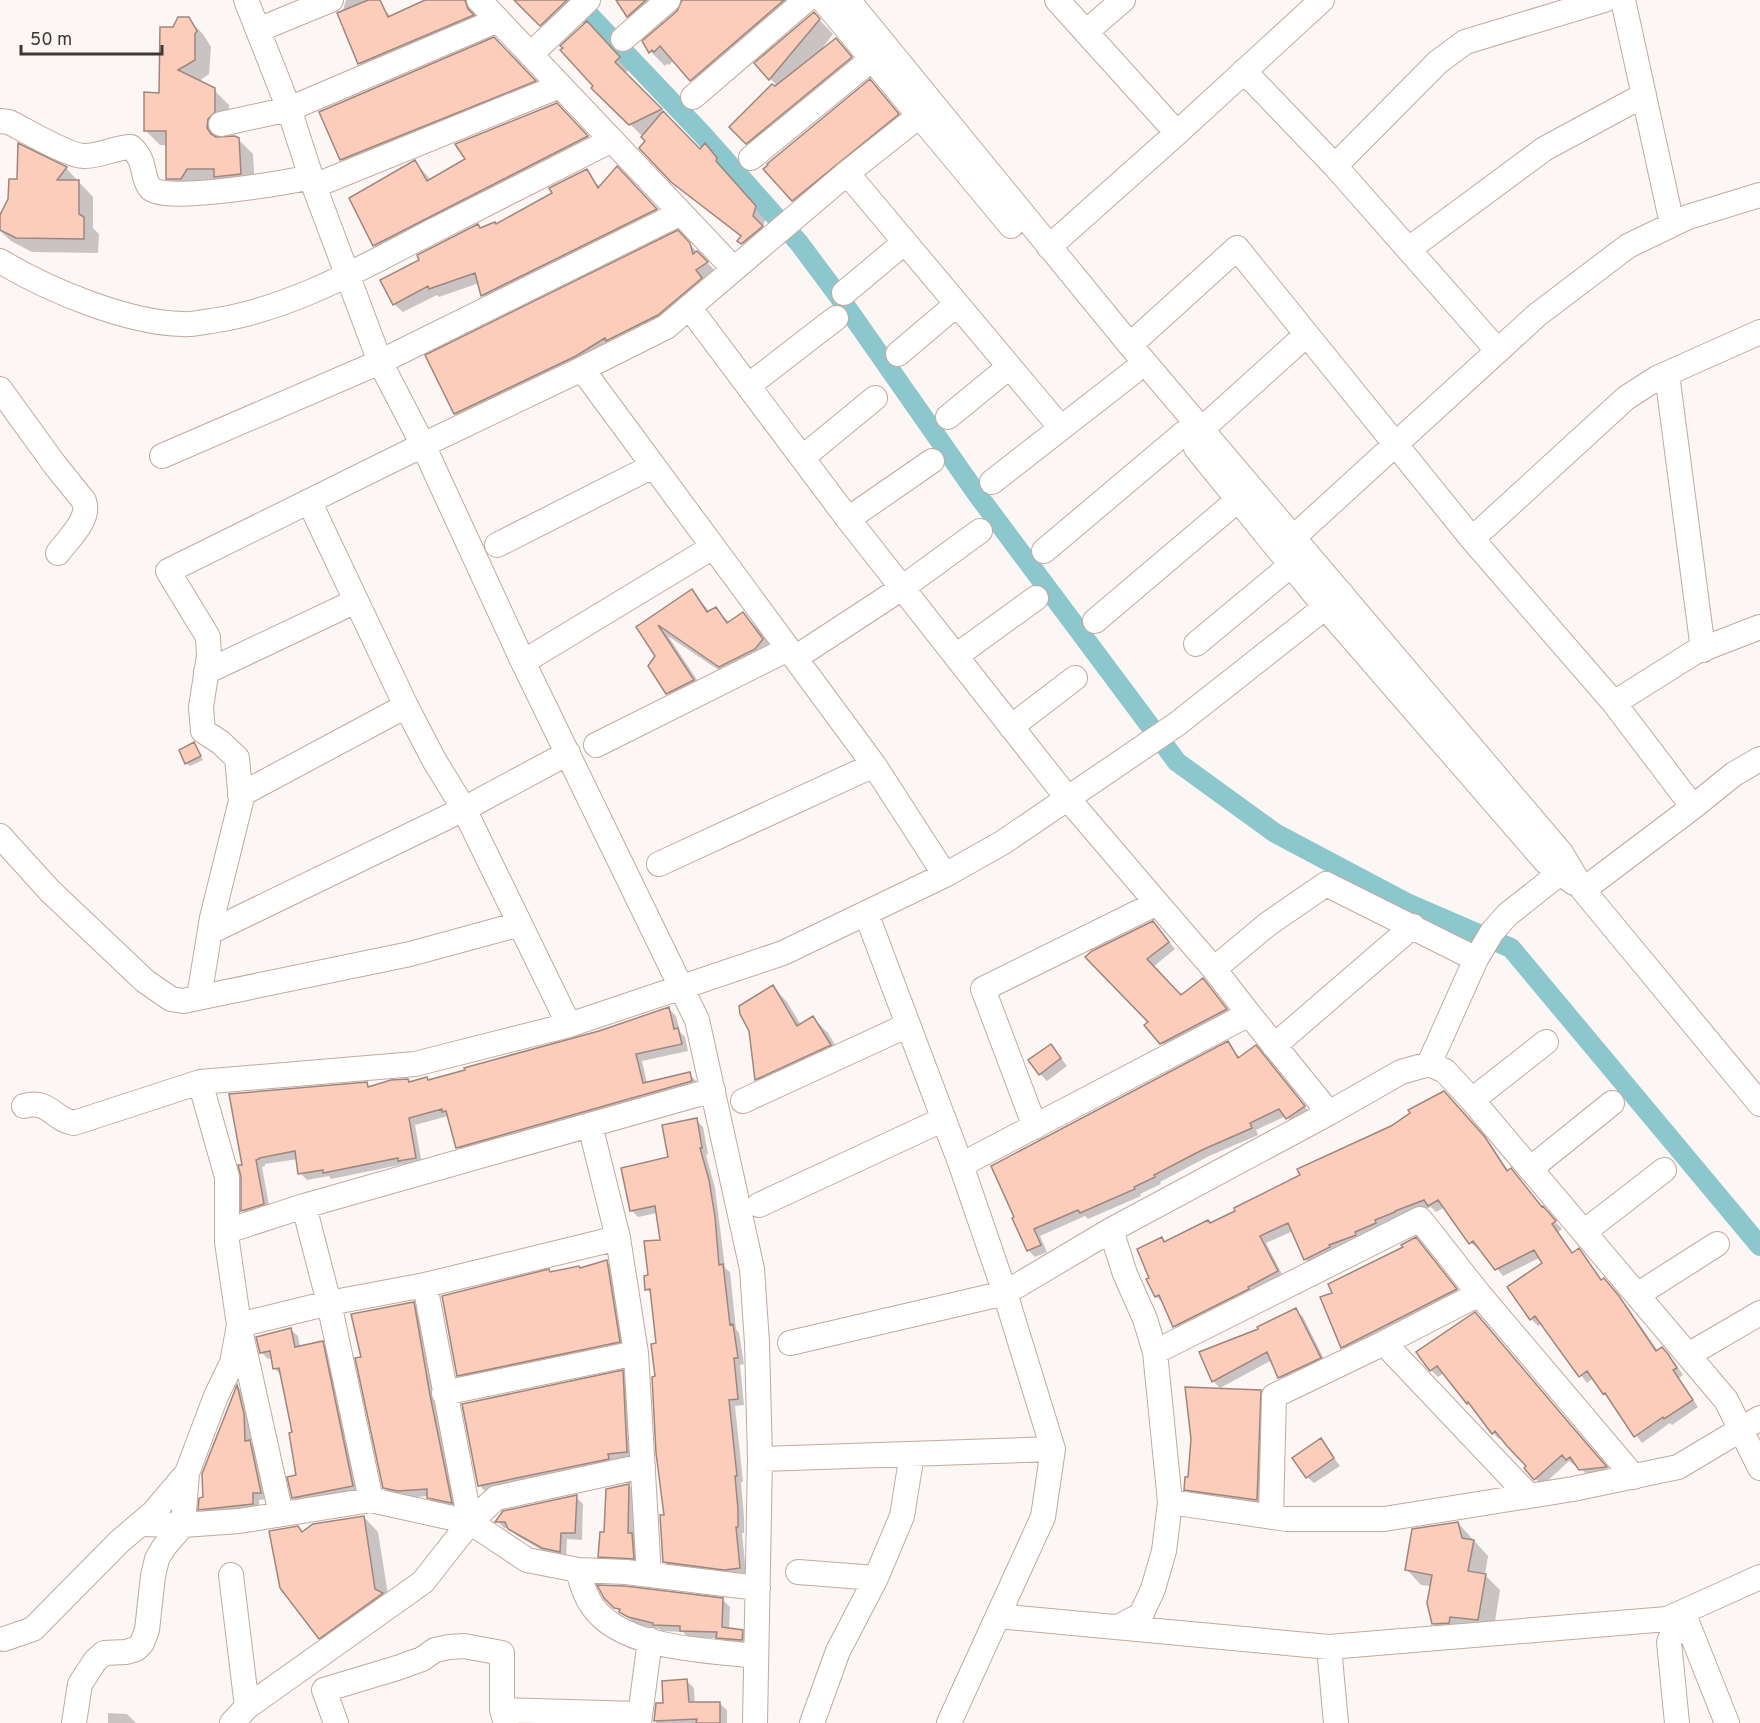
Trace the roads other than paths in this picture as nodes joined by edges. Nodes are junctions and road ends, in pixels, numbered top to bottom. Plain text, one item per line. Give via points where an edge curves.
1 (246, 0) edge
2 (331, 0) edge
3 (479, 0) edge
4 (588, 0) edge
5 (668, 0) edge
6 (807, 0) edge
7 (824, 0) edge
8 (848, 0) edge
9 (1057, 0) edge
10 (1123, 0) edge
11 (1322, 0) edge
12 (1604, 0) edge
13 (1623, 0) edge
14 (498, 20) junction
15 (258, 30) junction
16 (1086, 32) junction
17 (623, 39) dead end
18 (531, 54) junction
19 (872, 59) junction
20 (1244, 71) junction
21 (560, 86) junction
22 (1644, 95) junction
23 (693, 97) dead end
24 (289, 109) junction
25 (919, 116) junction
26 (0, 121) edge
27 (221, 124) dead end
28 (1177, 133) junction
29 (612, 140) junction
30 (751, 158) dead end
31 (1335, 166) junction
32 (847, 173) junction
33 (313, 182) junction
34 (1760, 195) edge
35 (681, 213) junction
36 (1672, 224) junction
37 (905, 242) junction
38 (1049, 247) junction
39 (1409, 249) junction
40 (0, 261) edge
41 (734, 269) junction
42 (347, 276) junction
43 (844, 293) dead end
44 (957, 304) junction
45 (689, 307) junction
46 (836, 318) dead end
47 (1760, 332) edge
48 (1306, 335) junction
49 (1130, 345) junction
50 (1498, 351) junction
51 (897, 354) dead end
52 (380, 362) junction
53 (1010, 367) junction
54 (582, 369) junction
55 (1133, 372) junction
56 (1667, 374) junction
57 (748, 386) junction
58 (0, 389) edge
59 (875, 398) dead end
60 (948, 417) dead end
61 (1061, 428) junction
62 (1193, 431) junction
63 (423, 445) junction
64 (1395, 445) junction
65 (162, 456) dead end
66 (802, 458) junction
67 (932, 461) dead end
68 (653, 466) junction
69 (993, 482) dead end
70 (1239, 500) junction
71 (309, 501) junction
72 (848, 519) junction
73 (980, 531) dead end
74 (1294, 537) junction
75 (1472, 539) junction
76 (498, 544) dead end
77 (713, 547) junction
78 (1044, 551) dead end
79 (58, 553) dead end
80 (1291, 565) junction
81 (902, 588) junction
82 (1036, 598) dead end
83 (356, 601) junction
84 (1334, 601) junction
85 (1095, 621) dead end
86 (1760, 627) edge
87 (1196, 644) dead end
88 (1703, 650) junction
89 (792, 654) junction
90 (956, 656) junction
91 (523, 662) junction
92 (206, 672) junction
93 (1075, 678) dead end
94 (1614, 703) junction
95 (406, 706) junction
96 (1011, 727) junction
97 (596, 745) dead end
98 (567, 753) junction
99 (1760, 759) edge
100 (874, 765) junction
101 (240, 795) junction
102 (1068, 800) junction
103 (1693, 807) junction
104 (464, 809) junction
105 (0, 836) edge
106 (659, 864) dead end
107 (1560, 873) junction
108 (945, 875) junction
109 (1583, 890) junction
110 (1157, 903) junction
111 (866, 913) junction
112 (520, 924) junction
113 (1413, 927) junction
114 (210, 932) junction
115 (1483, 947) junction
116 (1214, 969) junction
117 (695, 983) junction
118 (200, 997) junction
119 (1249, 1014) junction
120 (569, 1025) junction
121 (908, 1025) junction
122 (1546, 1042) dead end
123 (1274, 1046) junction
124 (1429, 1064) junction
125 (200, 1082) junction
126 (712, 1090) junction
127 (1472, 1100) junction
128 (743, 1101) dead end
129 (1612, 1103) dead end
130 (1760, 1104) edge
131 (24, 1106) dead end
132 (1329, 1113) junction
133 (944, 1119) junction
134 (590, 1125) junction
135 (1035, 1127) junction
136 (961, 1165) junction
137 (1530, 1169) junction
138 (1664, 1170) dead end
139 (759, 1205) dead end
140 (304, 1206) junction
141 (1112, 1230) junction
142 (227, 1231) junction
143 (1584, 1232) junction
144 (618, 1238) junction
145 (1717, 1244) dead end
146 (425, 1285) junction
147 (1005, 1293) junction
148 (1479, 1294) junction
149 (1637, 1295) junction
150 (329, 1303) junction
151 (1760, 1313) edge
152 (239, 1325) junction
153 (790, 1343) dead end
154 (1384, 1343) junction
155 (1155, 1352) junction
156 (636, 1353) junction
157 (1688, 1355) junction
158 (444, 1393) junction
159 (1751, 1424) edge
160 (1053, 1449) junction
161 (912, 1454) junction
162 (775, 1458) junction
163 (644, 1466) junction
164 (1760, 1468) edge
165 (187, 1473) junction
166 (1634, 1477) junction
167 (1529, 1496) junction
168 (371, 1500) junction
169 (1170, 1502) junction
170 (281, 1514) junction
171 (1271, 1516) junction
172 (470, 1522) junction
173 (140, 1524) junction
174 (183, 1526) junction
175 (578, 1570) junction
176 (798, 1572) dead end
177 (231, 1575) dead end
178 (648, 1575) junction
179 (1760, 1577) edge
180 (876, 1578) junction
181 (758, 1588) junction
182 (1683, 1612) junction
183 (998, 1616) junction
184 (1118, 1627) junction
185 (4, 1639) dead end
186 (650, 1640) junction
187 (1329, 1647) junction
188 (756, 1656) junction
189 (239, 1715) edge
190 (504, 1716) edge
191 (328, 1717) edge
192 (639, 1719) edge
193 (958, 1722) edge
194 (74, 1723) edge
195 (755, 1723) edge
196 (812, 1723) edge
197 (1336, 1723) edge
198 (1677, 1723) edge
199 (1727, 1723) edge

1 - 15 street
2 - 15 street
3 - 14 street
4 - 18 street
5 - 17 street
6 - 23 street
7 - 19 street
8 - 38 street
9 - 16 street
10 - 16 street
11 - 20 street
12 - 31 street via 1465,42 1438,62
13 - 22 street
14 - 18 street
14 - 24 street
15 - 24 street
16 - 28 street
18 - 21 street
19 - 25 street
19 - 30 street
20 - 28 street
20 - 31 street
21 - 29 street
21 - 33 street
22 - 36 street
22 - 39 street via 1544,149
24 - 27 street
24 - 33 street
25 - 32 street
25 - 55 street
26 - 33 street via 70,153 86,156 131,147 140,154 150,188 157,192 237,190
28 - 38 street
29 - 35 street
29 - 42 street
31 - 39 street
32 - 37 street
32 - 41 street
33 - 42 street
34 - 36 street
35 - 41 street
35 - 52 street
36 - 50 street via 1628,246 1537,315
37 - 43 street
37 - 44 street
38 - 49 street
39 - 50 street
40 - 42 street via 58,292 115,311 185,325 231,318 275,305
41 - 45 street
42 - 52 street
44 - 51 street
44 - 53 street
45 - 54 street via 666,327
45 - 57 street
46 - 57 street
47 - 56 street
48 - 49 street via 1237,248
48 - 62 street
48 - 64 street
49 - 62 street
50 - 64 street
52 - 63 street
52 - 65 street
53 - 60 street
53 - 61 street
54 - 63 street
54 - 68 street
55 - 61 street
55 - 62 street
56 - 75 street via 1626,398
56 - 88 street
57 - 66 street
58 - 79 street via 87,508 83,520
59 - 66 street
61 - 69 street
62 - 70 street
62 - 74 street
62 - 78 street
63 - 71 street
63 - 91 street
64 - 74 street
64 - 75 street
66 - 72 street
67 - 72 street
68 - 76 street
68 - 77 street
70 - 80 street
70 - 85 street
71 - 83 street
71 - 92 street via 168,571 208,637
72 - 81 street
73 - 81 street
74 - 84 street
75 - 94 street
77 - 89 street
77 - 91 street
80 - 84 street
80 - 87 street
81 - 89 street
81 - 90 street
82 - 90 street
83 - 92 street
83 - 95 street
84 - 102 street via 1177,724
84 - 107 street via 1546,862
84 - 109 street via 1561,853
86 - 88 street
88 - 94 street
89 - 97 street
89 - 100 street
90 - 96 street
91 - 98 street
92 - 101 street via 201,707 203,731 237,758
93 - 96 street
94 - 103 street
95 - 101 street
95 - 104 street
96 - 102 street
98 - 104 street
98 - 117 street
99 - 103 street
100 - 106 street
100 - 108 street
101 - 114 street
102 - 108 street
102 - 110 street
103 - 109 street
104 - 112 street
104 - 114 street
105 - 118 street via 50,891 151,986 171,999
107 - 109 street
107 - 115 street via 1507,915
108 - 111 street
109 - 130 street
110 - 116 street
110 - 135 street via 983,989
111 - 117 street via 783,953
111 - 121 street
112 - 118 street via 410,954
112 - 120 street
113 - 115 street
113 - 116 street via 1326,884 1268,924
113 - 123 street
114 - 118 street
115 - 124 street
116 - 119 street
117 - 120 street
117 - 126 street via 697,1020
119 - 123 street
119 - 135 street
120 - 125 street via 415,1064
121 - 128 street
121 - 133 street
122 - 127 street
123 - 132 street
124 - 127 street via 1445,1071
124 - 132 street via 1401,1072
125 - 131 street via 74,1123 40,1104
125 - 142 street via 227,1177
126 - 134 street
126 - 162 street via 752,1269
127 - 137 street
129 - 137 street
132 - 141 street
133 - 136 street
133 - 139 street
134 - 140 street
134 - 144 street
135 - 136 street
136 - 147 street
137 - 143 street
138 - 143 street
140 - 142 street
140 - 150 street
141 - 147 street
141 - 155 street
142 - 152 street
143 - 149 street
144 - 146 street
144 - 156 street
145 - 149 street
146 - 150 street
146 - 158 street
147 - 153 street
147 - 160 street
148 - 154 street
148 - 155 street via 1420,1218
148 - 166 street
149 - 157 street
150 - 152 street
150 - 168 street
151 - 157 street
152 - 165 street via 232,1363
152 - 170 street
154 - 167 street
154 - 171 street via 1274,1396
155 - 169 street
156 - 158 street
156 - 163 street
157 - 159 street
158 - 172 street
159 - 164 street
159 - 166 street via 1678,1467
160 - 161 street
160 - 183 street via 1043,1516
161 - 162 street
161 - 180 street via 902,1516
162 - 181 street
163 - 172 street via 496,1498
163 - 178 street
165 - 173 street
165 - 174 street
166 - 167 street
167 - 171 street via 1384,1519
168 - 170 street
168 - 172 street
169 - 171 street
169 - 184 street via 1164,1551 1153,1589 1141,1615
170 - 174 street
172 - 175 street via 527,1560
172 - 189 street via 423,1582
173 - 174 street
173 - 185 street via 33,1629
174 - 194 street via 157,1559 142,1643 126,1653 104,1653 94,1661 80,1684
175 - 178 street
175 - 186 street via 584,1594 608,1623
176 - 180 street
177 - 189 street
178 - 181 street
179 - 182 street
180 - 196 street via 838,1651
181 - 188 street
182 - 187 street via 1667,1619
182 - 198 street via 1669,1642
182 - 199 street
183 - 184 street
183 - 193 street
184 - 187 street
186 - 188 street
186 - 192 street
187 - 197 street
188 - 195 street
190 - 191 street via 502,1653 464,1646 435,1650 422,1659 324,1690
190 - 192 street

